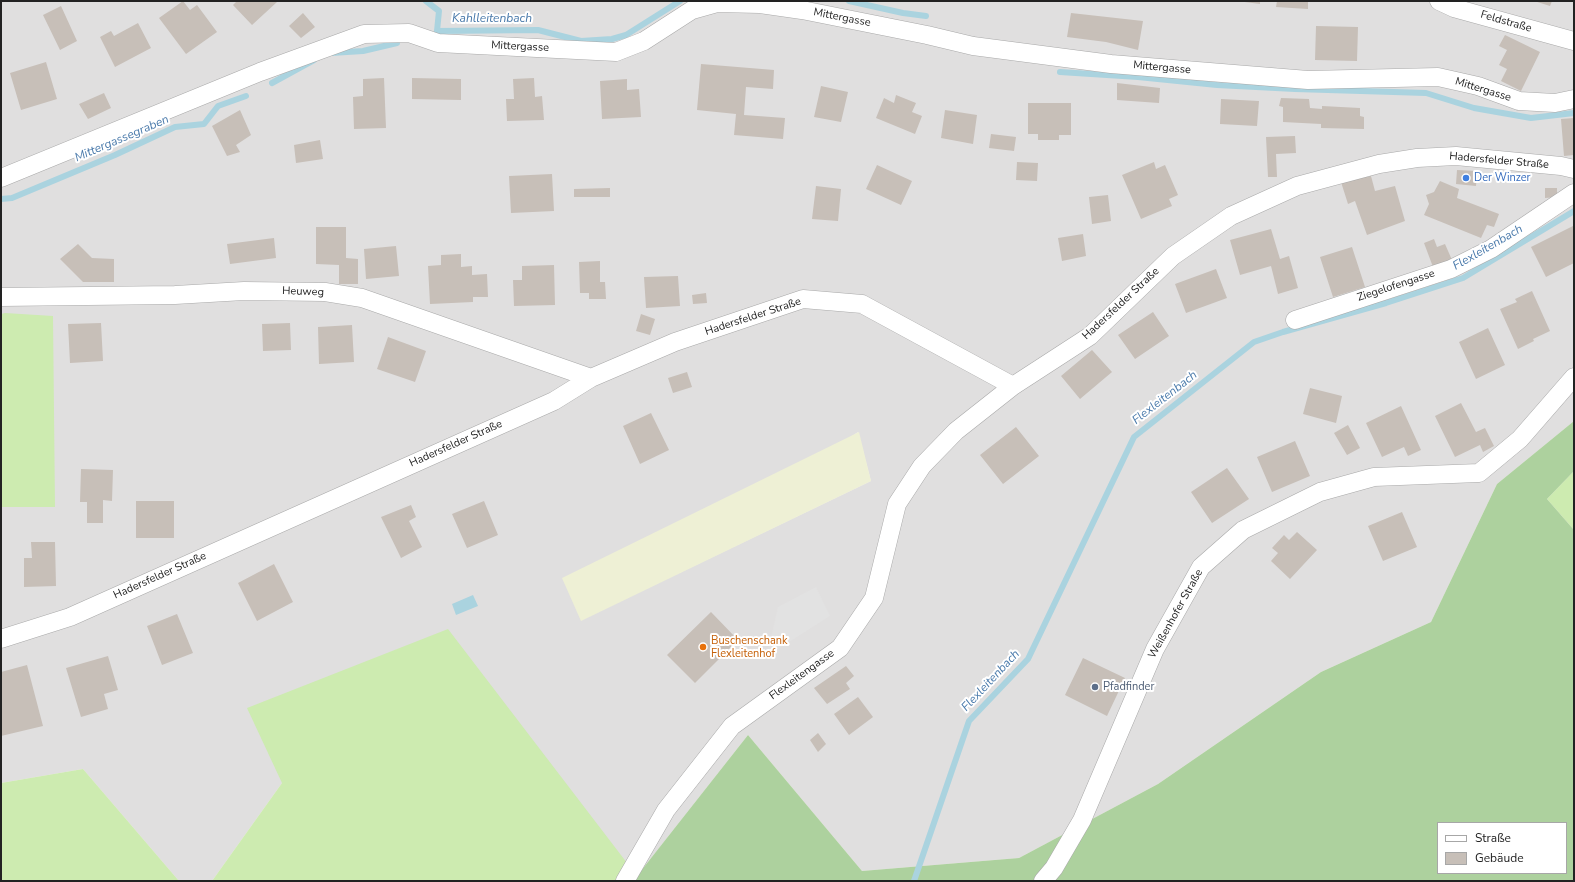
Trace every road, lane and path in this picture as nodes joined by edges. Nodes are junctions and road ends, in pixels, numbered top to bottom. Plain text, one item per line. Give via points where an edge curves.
1 (1439, 1) edge
2 (1574, 41) edge
3 (1574, 99) edge
4 (1574, 169) edge
5 (1, 178) edge
6 (1574, 193) edge
7 (1, 297) edge
8 (1296, 320) dead end
9 (1574, 377) edge
10 (591, 378) junction
11 (1013, 386) junction
12 (1, 639) edge
13 (625, 881) edge
14 (1043, 881) edge

1 - 2 street, Feldstraße via 1454,8
3 - 5 street, Mittergasse via 1555,102 1519,101 1478,86 1438,77 1308,80 1111,64 973,46 927,34 802,10 760,4 717,3 692,10 644,41 616,52 438,43 409,33 364,34 260,72
4 - 11 street, Hadersfelder Straße via 1456,156 1417,158 1379,164 1297,186 1231,216 1173,256 1090,336
6 - 8 street, Ziegelofengasse via 1491,249 1451,268
7 - 10 street, Heuweg via 175,295 244,291 325,292 362,298
9 - 14 street, Weißenhofer Straße via 1520,440 1478,473 1374,477 1320,492 1243,530 1201,567 1155,649 1082,820 1054,868
10 - 11 street, Hadersfelder Straße via 675,342 803,299 862,304
10 - 12 street, Hadersfelder Straße via 554,401 70,617
11 - 13 street, Flexleitengasse via 956,431 922,466 897,504 874,598 840,648 732,726 666,810

